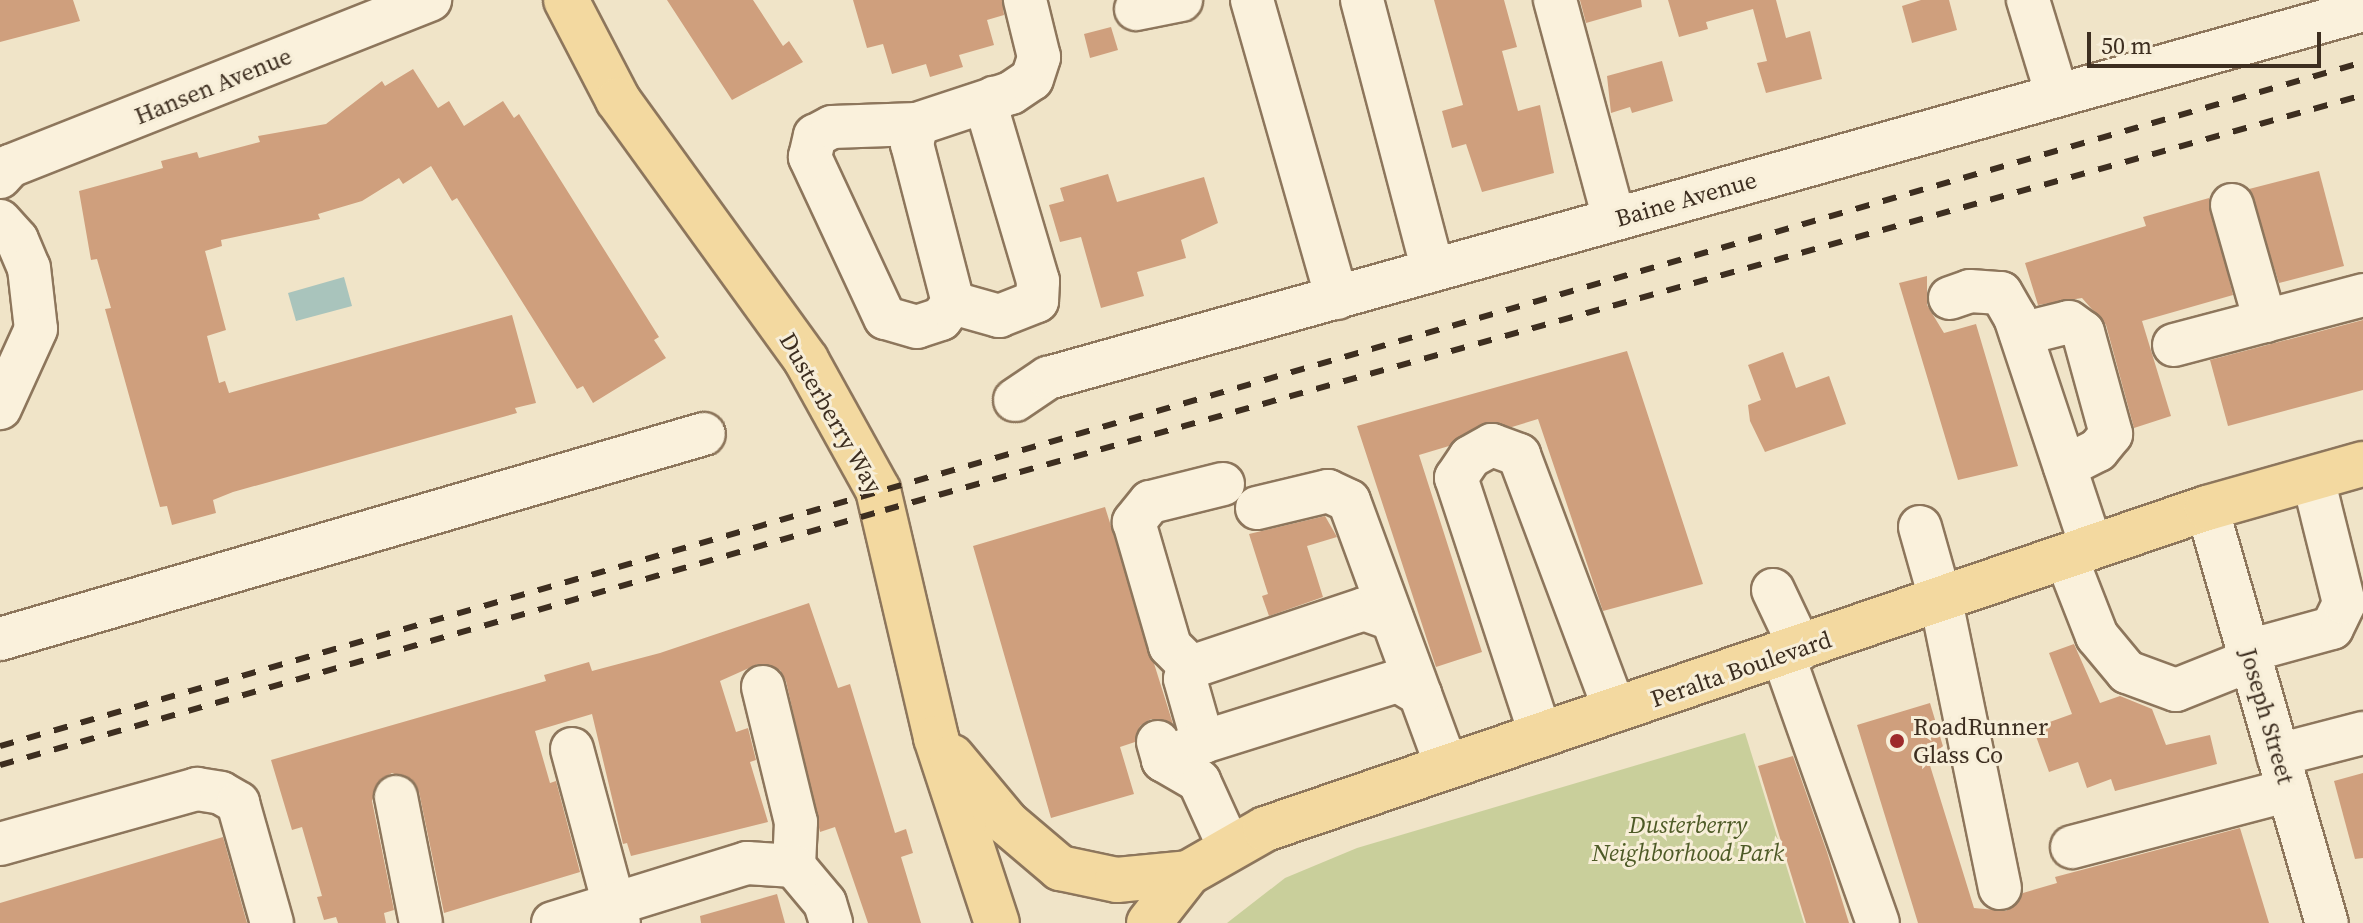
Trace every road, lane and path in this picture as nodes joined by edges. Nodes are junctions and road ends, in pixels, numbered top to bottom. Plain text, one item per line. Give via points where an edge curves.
1 (430, 0) edge
2 (566, 0) edge
3 (1025, 0) edge
4 (1181, 0) edge
5 (1252, 0) edge
6 (1362, 0) edge
7 (1555, 0) edge
8 (2028, 0) edge
9 (1136, 9) dead end
10 (2363, 10) edge
11 (2057, 95) junction
12 (994, 98) junction
13 (917, 124) junction
14 (0, 177) edge
15 (2232, 205) dead end
16 (1614, 219) junction
17 (0, 221) edge
18 (1433, 270) junction
19 (2363, 295) edge
20 (1337, 298) junction
21 (1950, 298) dead end
22 (953, 303) junction
23 (2265, 321) junction
24 (2021, 334) junction
25 (2174, 345) dead end
26 (1015, 400) dead end
27 (0, 408) edge
28 (704, 434) dead end
29 (2363, 464) edge
30 (2065, 467) junction
31 (2313, 479) junction
32 (1223, 484) dead end
33 (1257, 508) dead end
34 (2207, 508) junction
35 (1920, 527) dead end
36 (2079, 552) junction
37 (1773, 590) dead end
38 (1941, 601) junction
39 (1392, 619) junction
40 (0, 639) edge
41 (1792, 652) junction
42 (2250, 656) junction
43 (1191, 667) junction
44 (763, 687) dead end
45 (1420, 694) junction
46 (1615, 711) junction
47 (2363, 733) edge
48 (1541, 736) junction
49 (936, 738) junction
50 (1203, 742) junction
51 (572, 749) dead end
52 (1447, 768) junction
53 (2283, 773) junction
54 (396, 797) dead end
55 (0, 844) edge
56 (2072, 847) dead end
57 (1230, 849) junction
58 (794, 866) junction
59 (1188, 873) junction
60 (2000, 888) dead end
61 (617, 914) edge
62 (272, 923) edge
63 (421, 923) edge
64 (553, 923) edge
65 (831, 923) edge
66 (997, 923) edge
67 (1149, 923) edge
68 (1878, 923) edge
69 (2327, 923) edge

1 - 14 street, Hansen Avenue via 10,166
2 - 49 main road, Dusterberry Way via 618,100 806,360 878,490
3 - 12 street via 1039,57 1032,79
4 - 9 street
5 - 20 street
6 - 18 street
7 - 16 street
8 - 11 street
10 - 11 street, Baine Avenue
11 - 16 street, Baine Avenue
12 - 13 street
12 - 22 street via 989,116 1038,281 1037,301 999,316
13 - 22 street via 912,144
13 - 22 street via 832,127 815,136 810,157 885,318 917,327 941,319
15 - 23 street
16 - 18 street, Baine Avenue
17 - 27 street via 17,240 29,268 36,329
18 - 20 street, Baine Avenue
19 - 23 street
20 - 26 street, Baine Avenue via 1048,378
21 - 24 street via 1970,291 2001,293
23 - 25 street
24 - 30 street
24 - 30 street via 2069,322 2083,332 2111,434 2098,450
28 - 40 street
29 - 31 main road, Peralta Boulevard
30 - 36 street
31 - 34 main road, Peralta Boulevard
31 - 42 street via 2344,603 2332,628
32 - 43 street via 1150,502 1134,522 1170,646
33 - 39 street via 1328,491 1349,501
34 - 36 main road, Peralta Boulevard
34 - 42 street, Joseph Street
35 - 38 street
36 - 38 main road, Peralta Boulevard
36 - 42 street via 2097,636 2127,672 2176,690
37 - 41 street
38 - 41 main road, Peralta Boulevard
38 - 60 street
39 - 43 street via 1364,609
39 - 45 street
41 - 46 main road, Peralta Boulevard
41 - 68 street
42 - 53 street, Joseph Street
43 - 50 street via 1185,679
44 - 58 street via 796,822
45 - 50 street via 1398,681
45 - 52 street
46 - 48 main road, Peralta Boulevard
46 - 48 street via 1519,455 1492,445 1470,457 1456,478
47 - 53 street
48 - 52 main road, Peralta Boulevard
49 - 59 main road via 1007,823 1060,868 1117,880
49 - 66 main road, Dusterberry Way
50 - 57 street via 1160,751 1199,781
51 - 61 street
52 - 57 main road, Peralta Boulevard via 1265,829
53 - 56 street
53 - 69 street, Joseph Street
54 - 63 street
55 - 62 street via 197,789 221,793 238,803
57 - 59 main road, Peralta Boulevard
58 - 61 street via 747,863
58 - 65 street via 825,903
59 - 67 main road, Peralta Boulevard
61 - 64 street

